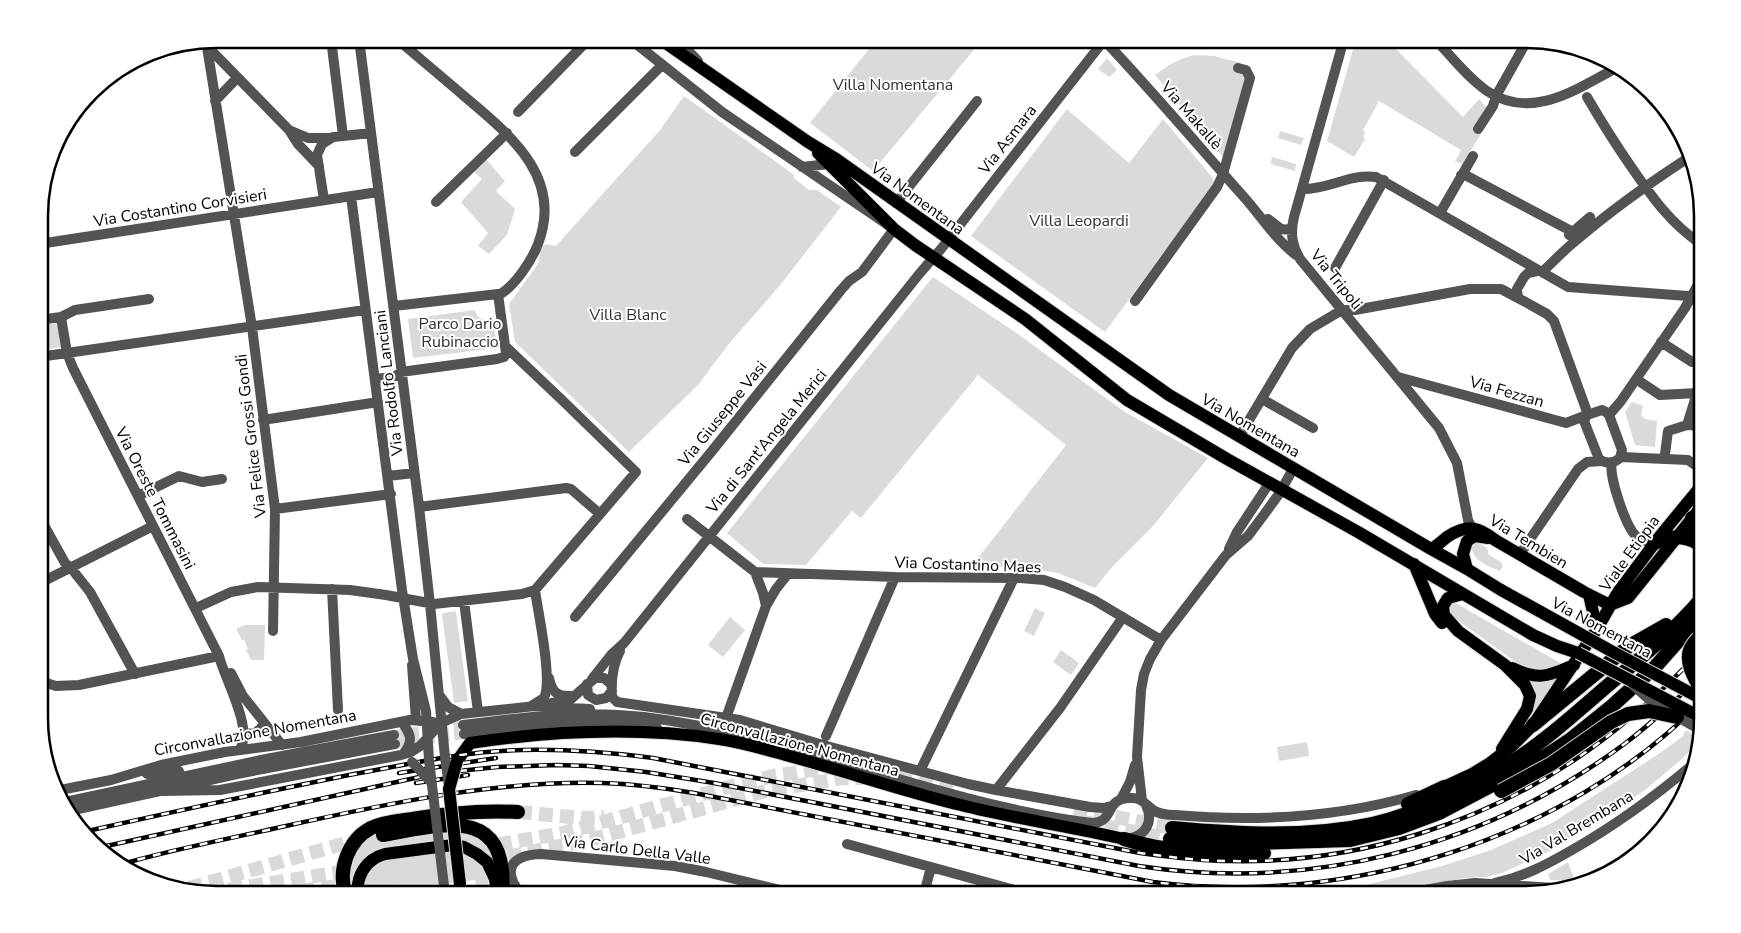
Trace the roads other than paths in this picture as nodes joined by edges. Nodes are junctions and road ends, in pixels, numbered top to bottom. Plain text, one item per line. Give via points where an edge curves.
1 (205, 48) edge
2 (208, 48) edge
3 (332, 48) edge
4 (359, 48) edge
5 (408, 48) edge
6 (580, 48) edge
7 (641, 48) edge
8 (673, 48) edge
9 (685, 48) edge
10 (1098, 48) edge
11 (1113, 48) edge
12 (1341, 48) edge
13 (1444, 48) edge
14 (1523, 48) edge
15 (662, 65) junction
16 (1238, 68) dead end
17 (1610, 71) edge
18 (709, 73) junction
19 (237, 78) junction
20 (1496, 96) junction
21 (1587, 97) dead end
22 (977, 101) dead end
23 (215, 102) junction
24 (518, 112) dead end
25 (1478, 129) dead end
26 (289, 130) junction
27 (371, 133) junction
28 (507, 133) junction
29 (338, 137) junction
30 (808, 142) junction
31 (575, 152) dead end
32 (1473, 156) dead end
33 (1685, 160) edge
34 (829, 164) junction
35 (319, 166) junction
36 (802, 168) junction
37 (1224, 174) junction
38 (1461, 175) junction
39 (1384, 180) junction
40 (1645, 187) junction
41 (1302, 189) junction
42 (854, 190) junction
43 (378, 192) junction
44 (351, 196) junction
45 (324, 200) junction
46 (436, 202) dead end
47 (896, 203) junction
48 (861, 208) junction
49 (1257, 211) junction
50 (1440, 213) junction
51 (234, 214) junction
52 (1590, 217) dead end
53 (894, 229) junction
54 (1292, 230) junction
55 (948, 239) junction
56 (1694, 239) edge
57 (48, 243) edge
58 (934, 258) junction
59 (1520, 258) junction
60 (1300, 259) junction
61 (1335, 268) dead end
62 (1541, 272) junction
63 (1501, 289) junction
64 (499, 295) junction
65 (1694, 296) edge
66 (1518, 298) junction
67 (149, 299) dead end
68 (1694, 299) edge
69 (1135, 301) dead end
70 (394, 306) junction
71 (1370, 306) junction
72 (365, 310) junction
73 (1342, 310) junction
74 (61, 317) junction
75 (48, 319) edge
76 (252, 326) junction
77 (1355, 326) junction
78 (1661, 342) junction
79 (506, 347) junction
80 (67, 353) junction
81 (48, 356) edge
82 (1694, 362) edge
83 (401, 372) junction
84 (1398, 377) junction
85 (374, 379) junction
86 (1636, 379) junction
87 (1433, 386) junction
88 (1694, 390) edge
89 (1413, 396) junction
90 (1262, 399) junction
91 (378, 402) junction
92 (1694, 404) edge
93 (1587, 415) junction
94 (1609, 415) junction
95 (263, 420) junction
96 (1687, 425) junction
97 (1694, 426) edge
98 (1313, 428) dead end
99 (1240, 437) junction
100 (1665, 454) dead end
101 (1612, 460) junction
102 (1694, 464) edge
103 (1293, 469) junction
104 (414, 473) junction
105 (388, 476) junction
106 (222, 479) dead end
107 (1270, 482) junction
108 (1282, 489) junction
109 (391, 494) junction
110 (1694, 495) edge
111 (138, 496) junction
112 (419, 507) junction
113 (1254, 508) junction
114 (275, 509) junction
115 (600, 514) junction
116 (1263, 516) junction
117 (1694, 516) edge
118 (1692, 518) junction
119 (687, 519) dead end
120 (153, 526) junction
121 (1467, 529) junction
122 (48, 532) edge
123 (1694, 534) edge
124 (709, 536) junction
125 (1677, 538) junction
126 (1490, 539) junction
127 (1694, 541) edge
128 (1655, 543) junction
129 (1431, 550) junction
130 (1520, 554) junction
131 (1226, 555) junction
132 (1414, 564) junction
133 (70, 568) junction
134 (1467, 568) junction
135 (755, 572) junction
136 (788, 574) junction
137 (895, 577) junction
138 (1014, 578) junction
139 (48, 579) edge
140 (274, 587) junction
141 (332, 589) junction
142 (535, 590) junction
143 (1463, 594) junction
144 (1589, 595) junction
145 (404, 598) junction
146 (464, 601) junction
147 (1694, 601) edge
148 (430, 604) junction
149 (1610, 604) junction
150 (766, 606) junction
151 (1694, 607) edge
152 (196, 608) junction
153 (1124, 617) junction
154 (575, 618) dead end
155 (1694, 623) edge
156 (1597, 629) junction
157 (273, 631) dead end
158 (1458, 632) junction
159 (1161, 640) junction
160 (1694, 642) edge
161 (624, 643) junction
162 (219, 656) junction
163 (413, 659) junction
164 (546, 665) junction
165 (1505, 665) junction
166 (1574, 665) junction
167 (135, 674) junction
168 (1694, 676) edge
169 (1628, 680) junction
170 (590, 681) junction
171 (48, 683) edge
172 (612, 688) junction
173 (1694, 695) edge
174 (439, 696) junction
175 (574, 696) junction
176 (239, 697) junction
177 (535, 706) junction
178 (338, 710) dead end
179 (478, 712) junction
180 (462, 714) junction
181 (642, 717) junction
182 (1677, 717) junction
183 (726, 718) junction
184 (416, 720) junction
185 (427, 721) junction
186 (402, 722) junction
187 (1694, 722) edge
188 (441, 723) junction
189 (1694, 723) edge
190 (264, 724) junction
191 (1533, 725) junction
192 (244, 733) junction
193 (466, 734) junction
194 (826, 736) dead end
195 (427, 740) junction
196 (282, 745) junction
197 (239, 750) junction
198 (403, 754) junction
199 (1137, 757) junction
200 (1497, 758) junction
201 (451, 759) junction
202 (242, 764) junction
203 (920, 771) junction
204 (1685, 771) edge
205 (126, 777) junction
206 (111, 780) junction
207 (431, 782) junction
208 (1444, 787) junction
209 (64, 789) edge
210 (996, 790) junction
211 (162, 791) junction
212 (66, 795) edge
213 (1121, 799) junction
214 (70, 801) edge
215 (106, 803) junction
216 (1146, 803) junction
217 (1112, 806) junction
218 (75, 810) edge
219 (518, 812) tunnel mouth
220 (1439, 813) junction
221 (78, 814) edge
222 (1201, 830) junction
223 (384, 835) tunnel mouth
224 (1124, 839) junction
225 (1350, 840) junction
226 (848, 844) dead end
227 (931, 867) junction
228 (1540, 868) junction
229 (1494, 883) junction
230 (926, 885) edge
231 (998, 885) edge
232 (1457, 885) edge
233 (1519, 885) edge
234 (1540, 885) edge
235 (345, 886) edge
236 (358, 886) edge
237 (444, 886) edge
238 (461, 886) edge
239 (496, 886) edge
240 (502, 886) edge
241 (515, 886) edge
242 (762, 886) edge

1 - 23 street, Via Felice Grossi Gondi
2 - 19 street
3 - 29 street
4 - 27 street, Via Rodolfo Lanciani
5 - 28 street
6 - 24 street
7 - 15 street, Via Nomentana
8 - 18 main road, Via Nomentana
9 - 18 street, Via Nomentana
10 - 55 street, Via Asmara
11 - 37 street, Via Makallè
12 - 41 street, Via Tripoli
13 - 20 street via 1472,78
14 - 20 street
15 - 31 street
15 - 36 street, Via Nomentana
16 - 37 street via 1246,70 1250,78
17 - 20 street via 1565,96 1549,101 1519,102
18 - 30 main road, Via Nomentana
19 - 23 street
19 - 26 street
20 - 25 street
21 - 40 street
22 - 47 street
23 - 51 street, Via Felice Grossi Gondi
26 - 29 street via 308,138
26 - 35 street
27 - 29 street
27 - 43 street, Via Rodolfo Lanciani
28 - 46 street
28 - 64 street via 535,169 545,212 534,254
29 - 35 street via 324,141 320,146 317,155
30 - 34 main road, Via Nomentana
30 - 47 main road, Via Nomentana
32 - 38 street
33 - 40 street
34 - 36 street
34 - 42 main road, Via Nomentana
35 - 45 street
36 - 48 street, Via Nomentana
37 - 49 street, Via Makallè
37 - 69 street
38 - 50 street
38 - 52 street via 1570,234
39 - 41 street via 1374,176 1360,177 1315,189
39 - 50 street
39 - 61 street
40 - 56 street via 1673,223
40 - 62 street via 1572,243
41 - 54 street, Via Tripoli
42 - 48 street
42 - 53 main road, Via Nomentana
43 - 44 street, Via Costantino Corvisieri
43 - 70 street, Via Rodolfo Lanciani
44 - 45 street, Via Costantino Corvisieri
44 - 72 street, Via Rodolfo Lanciani
45 - 51 street, Via Costantino Corvisieri
47 - 55 main road, Via Nomentana
48 - 53 street, Via Nomentana
49 - 54 street, Via Makallè via 1280,229
49 - 60 street, Via Makallè via 1277,238
50 - 59 street
51 - 57 street, Via Costantino Corvisieri
51 - 76 street, Via Felice Grossi Gondi
53 - 58 main road, Via Nomentana
53 - 154 street, Via Giuseppe Vasi via 864,270 841,290
54 - 60 street, Via Tripoli via 1294,248
55 - 58 street, Via Asmara
55 - 99 main road, Via Nomentana via 1169,395
58 - 107 main road, Via Nomentana via 1025,319 1128,400
58 - 124 street, Via di Sant'Angela Merici
59 - 62 street
59 - 63 street via 1524,268 1514,286
60 - 73 street, Via Tripoli
62 - 65 street via 1566,286
62 - 66 street via 1526,274 1517,290
63 - 66 street
63 - 71 street via 1450,291
64 - 70 street
64 - 79 street
66 - 93 street via 1550,317 1555,324
67 - 74 street via 75,310
68 - 78 street
70 - 83 street, Via Rodolfo Lanciani
71 - 73 street
71 - 77 street via 1358,313
72 - 76 street
72 - 85 street, Via Rodolfo Lanciani
73 - 77 street, Via Tripoli
73 - 90 street via 1315,326 1295,344
74 - 75 street
74 - 80 street, Via Oreste Tommasini
76 - 80 street
76 - 95 street, Via Felice Grossi Gondi
77 - 84 street, Via Tripoli
78 - 82 street
78 - 86 street
79 - 83 street via 501,358
79 - 115 street via 636,472
80 - 81 street
80 - 111 street, Via Oreste Tommasini
83 - 85 street via 394,377
83 - 104 street, Via Rodolfo Lanciani
84 - 87 street, Via Fezzan
84 - 89 street, Via Tripoli
85 - 91 street, Via Rodolfo Lanciani
86 - 88 street via 1660,395
86 - 94 street
87 - 89 street
87 - 93 street, Via Fezzan via 1566,423
89 - 121 street, Via Tripoli via 1439,428 1451,450 1460,475
90 - 98 street
90 - 99 street
91 - 95 street
91 - 105 street, Via Rodolfo Lanciani
92 - 96 street
93 - 94 street via 1602,410
93 - 101 street via 1585,424 1597,456
94 - 101 street via 1622,450
95 - 114 street, Via Felice Grossi Gondi
96 - 97 street
96 - 100 street via 1668,431
99 - 103 main road, Via Nomentana
101 - 102 street via 1688,460
101 - 128 street via 1612,474 1629,526 1638,538
101 - 130 street via 1587,462 1578,470
103 - 108 street
103 - 129 main road, Via Nomentana
104 - 105 street
104 - 112 street, Via Rodolfo Lanciani
105 - 109 street, Via Rodolfo Lanciani
106 - 111 street via 202,482 179,476
107 - 108 main road, Via Nomentana
107 - 113 street
108 - 116 street
108 - 132 main road, Via Nomentana
109 - 114 street
109 - 145 street, Via Rodolfo Lanciani
110 - 128 main road, Viale Etiopia
111 - 120 street, Via Oreste Tommasini
112 - 115 street via 566,488
112 - 148 street, Via Rodolfo Lanciani
113 - 116 street
113 - 131 street
114 - 140 street, Via Felice Grossi Gondi
115 - 142 street
116 - 131 street via 1248,536
117 - 118 main road, Viale Etiopia
118 - 123 highway
118 - 125 main road, Viale Etiopia
119 - 124 street
120 - 133 street
120 - 152 street, Via Oreste Tommasini
121 - 126 main road, Via Tembien via 1482,530
121 - 129 main road via 1450,536
122 - 133 street
124 - 135 street
124 - 161 street, Via di Sant'Angela Merici
125 - 127 highway
125 - 128 highway
125 - 149 main road, Viale Etiopia via 1628,598
126 - 130 main road, Via Tembien
126 - 134 main road via 1475,536 1467,541 1463,554
128 - 149 main road, Viale Etiopia
129 - 134 main road, Via Nomentana
130 - 144 main road, Via Tembien
131 - 159 street
132 - 143 main road, Via Nomentana
132 - 158 main road via 1437,617
133 - 139 street
133 - 167 street via 94,598
134 - 173 main road, Via Nomentana, bridge via 1501,590
135 - 136 street, Via Costantino Maes
135 - 150 street
136 - 137 street, Via Costantino Maes
136 - 150 street
137 - 138 street, Via Costantino Maes
137 - 194 street
138 - 153 street, Via Costantino Maes via 1058,584
138 - 203 street
140 - 141 street
140 - 152 street via 236,590
140 - 157 street, Via Felice Grossi Gondi
141 - 145 street
141 - 178 street
142 - 146 street
142 - 164 street
143 - 158 main road via 1448,598 1442,608
143 - 169 main road, Via Nomentana, bridge via 1540,639 1578,653
144 - 149 main road, Via Tembien
144 - 156 main road
145 - 148 street
145 - 163 street, Via Rodolfo Lanciani
146 - 148 street
146 - 179 street
147 - 191 highway via 1660,630 1630,646
148 - 174 street, Via Rodolfo Lanciani
149 - 156 main road
150 - 183 street
151 - 222 highway via 1585,705 1523,755 1485,778 1430,804 1379,822 1339,829 1271,834
152 - 162 street, Via Oreste Tommasini
153 - 159 street, Via Costantino Maes
153 - 210 street via 1060,708
155 - 220 highway via 1661,660 1612,706 1560,747
156 - 166 main road
158 - 165 main road
159 - 199 street via 1143,679
160 - 168 main road, bridge via 1688,658
161 - 170 street, Via di Sant'Angela Merici
161 - 172 street, Via di Sant'Angela Merici via 614,664
162 - 167 street
162 - 176 street, Via Oreste Tommasini via 227,666
163 - 184 street
163 - 185 street
164 - 175 street via 555,693
164 - 177 street via 545,696
165 - 166 main road via 1537,676
165 - 200 main road via 1525,685 1530,699 1527,710
166 - 191 main road
167 - 171 street via 71,686
169 - 182 street, Via Nomentana, bridge via 1648,699
169 - 187 main road, Via Nomentana, bridge
170 - 172 street, Circonvallazione Nomentana via 604,678
170 - 172 street via 588,695 596,700 606,698
170 - 175 street
172 - 183 street, Circonvallazione Nomentana via 613,699 619,702
174 - 180 street via 448,707
174 - 188 street, Via Rodolfo Lanciani
175 - 177 street via 565,701
176 - 190 street
176 - 192 street
177 - 179 street
177 - 181 street
179 - 180 street
180 - 188 street
180 - 193 street via 457,733 463,741
181 - 193 street, Circonvallazione Nomentana via 536,717
181 - 217 street, Circonvallazione Nomentana via 763,740 969,798 1042,814 1098,822 1107,816
182 - 189 street, Via Nomentana, bridge
182 - 220 highway, bridge via 1643,711 1620,717 1551,764 1501,791
183 - 203 street, Circonvallazione Nomentana
184 - 185 street, Circonvallazione Nomentana
184 - 186 street, Circonvallazione Nomentana
185 - 188 street, Circonvallazione Nomentana
185 - 195 street
186 - 196 street, Circonvallazione Nomentana
186 - 198 street via 411,739
188 - 195 street
188 - 201 street, Via Rodolfo Lanciani
190 - 192 street via 254,734
190 - 196 street
191 - 200 main road
192 - 197 street via 244,742
193 - 201 main road
193 - 224 main road, Circonvallazione Nomentana via 660,734 719,739 968,807
195 - 198 street
195 - 207 street, bridge
196 - 197 street, Circonvallazione Nomentana
197 - 205 street, Circonvallazione Nomentana via 161,765
198 - 207 street, bridge
198 - 211 street via 220,790
199 - 213 street
199 - 216 street
200 - 208 main road
201 - 238 main road, bridge via 449,789
202 - 205 street
202 - 211 street, Circonvallazione Nomentana via 395,740
202 - 214 street, Circonvallazione Nomentana
203 - 210 street, Circonvallazione Nomentana
204 - 228 street, Via Val Brembana via 1615,824
205 - 206 street, Circonvallazione Nomentana
206 - 209 street, Circonvallazione Nomentana
206 - 212 street
207 - 237 street, bridge
208 - 216 street via 1370,807 1293,817 1174,816 1157,812
208 - 222 highway via 1397,808 1349,820
210 - 217 street, Circonvallazione Nomentana via 1090,807
211 - 215 street, Circonvallazione Nomentana
213 - 216 street via 1134,798
213 - 217 street, Circonvallazione Nomentana
215 - 218 street, Circonvallazione Nomentana
215 - 221 street
216 - 224 street via 1150,818 1148,828 1142,835
219 - 235 highway via 487,810 442,814 372,828 348,852 343,872
220 - 225 highway via 1399,828
222 - 225 highway via 1171,833 1255,844
223 - 240 highway via 460,826 480,830 494,842 500,855
224 - 225 highway via 1172,848 1245,853 1316,848
226 - 227 street
227 - 230 street
227 - 231 street
228 - 229 street, Via Val Brembana via 1519,878
228 - 234 street via 1534,879
229 - 232 street
229 - 233 street
236 - 239 main road via 359,876 374,858 457,845 473,851 486,862
241 - 242 street, Via Carlo Della Valle via 512,873 514,862 533,854 675,866

